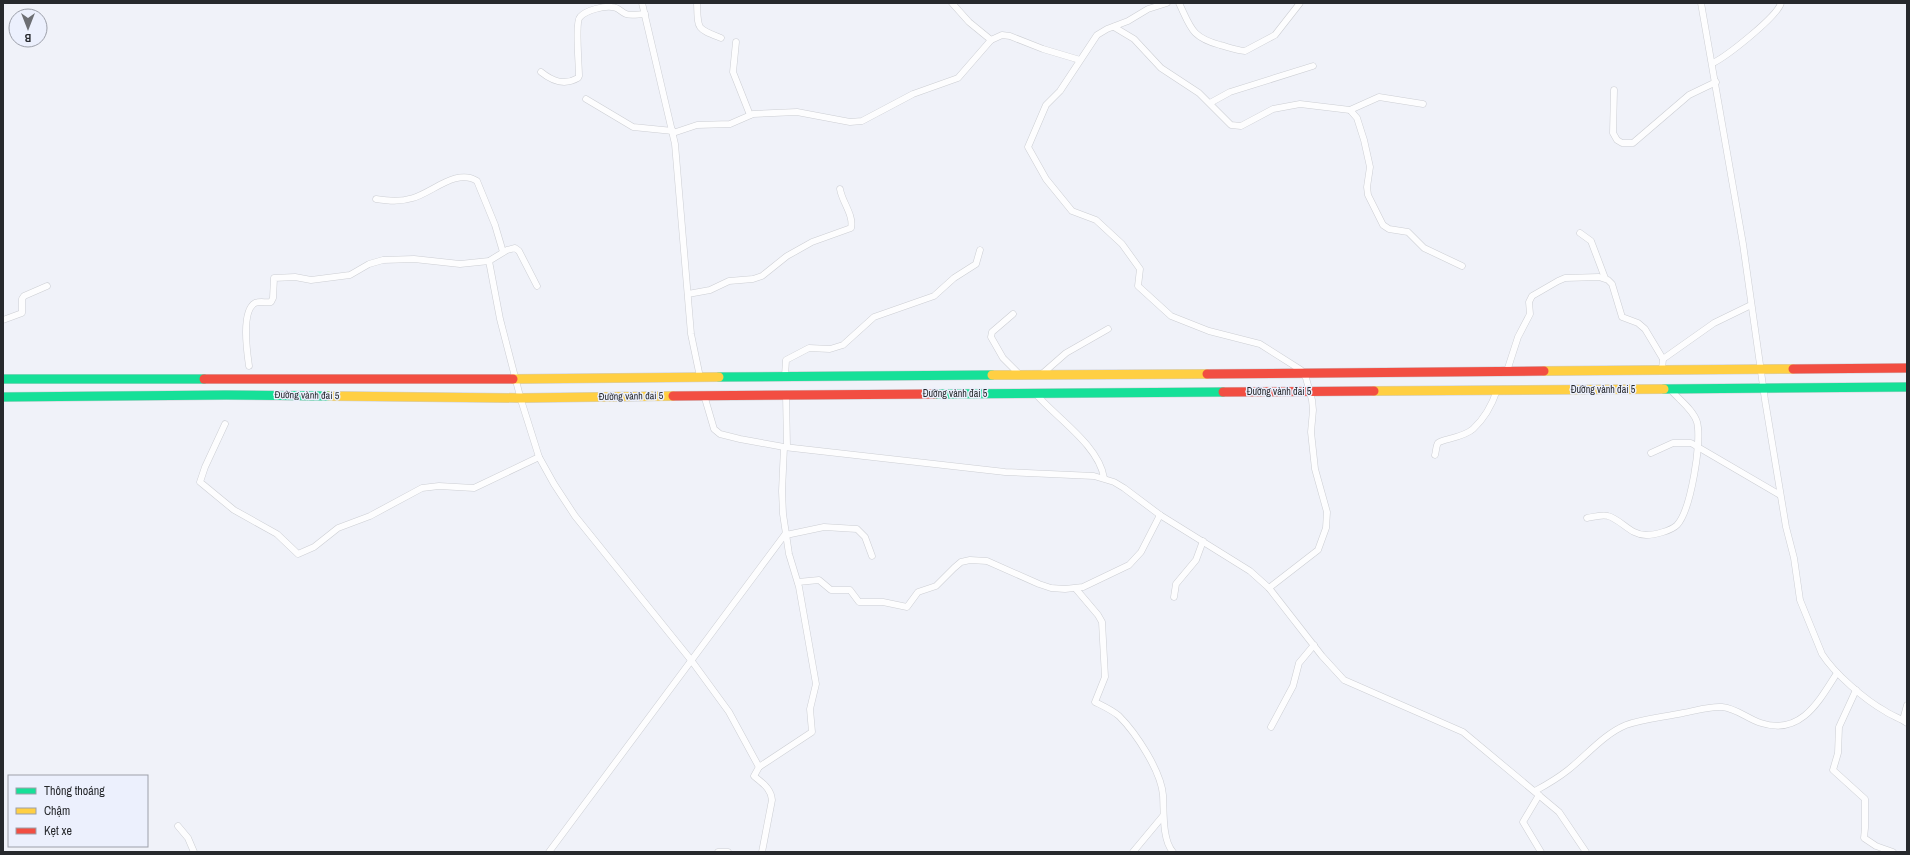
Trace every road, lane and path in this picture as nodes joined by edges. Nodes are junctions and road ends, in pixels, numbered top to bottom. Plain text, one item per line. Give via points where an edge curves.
1 (642, 3) edge
2 (697, 3) edge
3 (952, 3) edge
4 (1167, 3) edge
5 (1179, 3) edge
6 (1300, 3) edge
7 (1701, 3) edge
8 (1781, 3) edge
9 (645, 14) junction
10 (1114, 27) junction
11 (721, 38) dead end
12 (991, 40) junction
13 (736, 42) dead end
14 (1080, 60) junction
15 (1713, 63) junction
16 (1313, 66) dead end
17 (541, 72) dead end
18 (1716, 82) junction
19 (1614, 90) dead end
20 (586, 99) dead end
21 (1210, 103) junction
22 (1423, 104) dead end
23 (1350, 110) junction
24 (750, 115) junction
25 (673, 132) junction
26 (840, 189) dead end
27 (376, 199) dead end
28 (1580, 233) dead end
29 (980, 250) dead end
30 (503, 252) junction
31 (490, 261) junction
32 (1462, 266) dead end
33 (1605, 278) junction
34 (47, 286) dead end
35 (537, 286) dead end
36 (688, 294) junction
37 (1751, 306) junction
38 (1013, 314) dead end
39 (3, 320) edge
40 (1108, 329) dead end
41 (1663, 359) junction
42 (249, 366) dead end
43 (1907, 368) edge
44 (1662, 369) junction
45 (1760, 369) junction
46 (1507, 371) junction
47 (1302, 372) junction
48 (1019, 374) junction
49 (1042, 374) junction
50 (785, 376) junction
51 (700, 377) junction
52 (3, 379) edge
53 (226, 379) junction
54 (516, 379) junction
55 (1907, 387) edge
56 (1763, 388) junction
57 (1670, 389) junction
58 (1497, 390) junction
59 (1310, 391) junction
60 (1035, 393) junction
61 (786, 394) junction
62 (226, 395) junction
63 (704, 395) junction
64 (3, 398) edge
65 (520, 398) junction
66 (225, 424) dead end
67 (785, 447) junction
68 (1697, 447) junction
69 (1651, 454) dead end
70 (1435, 455) dead end
71 (539, 457) junction
72 (1104, 478) junction
73 (1780, 495) junction
74 (1160, 514) junction
75 (1587, 518) dead end
76 (786, 534) junction
77 (1203, 541) junction
78 (872, 556) dead end
79 (798, 582) junction
80 (1269, 588) junction
81 (1076, 589) junction
82 (1174, 597) dead end
83 (1314, 646) junction
84 (691, 660) junction
85 (1837, 673) junction
86 (1856, 690) junction
87 (1907, 705) edge
88 (1905, 722) edge
89 (1271, 727) dead end
90 (759, 767) junction
91 (1537, 793) junction
92 (1163, 816) junction
93 (178, 826) dead end
94 (194, 852) edge
95 (550, 852) edge
96 (718, 852) edge
97 (728, 852) edge
98 (762, 852) edge
99 (1133, 852) edge
100 (1173, 852) edge
101 (1541, 852) edge
102 (1586, 852) edge
103 (1893, 852) edge

1 - 9 street
2 - 11 street via 702,31
3 - 12 street via 969,22
4 - 10 street via 1148,9
5 - 6 street via 1192,31 1198,37 1245,50 1275,35
7 - 15 street
8 - 15 street via 1775,15
9 - 17 street via 626,14 614,6 584,14 580,17 577,27 578,78 553,81
9 - 25 street
10 - 14 street via 1101,31
10 - 21 street via 1134,39 1161,68 1194,89
12 - 14 street via 1002,35 1010,36
12 - 24 street via 958,78 906,97 862,121 850,122 797,112
13 - 24 street via 733,72
14 - 47 street via 1060,91 1046,105 1028,143 1029,151 1046,179 1072,211 1096,220 1122,244 1140,269 1138,286 1172,316 1209,331 1260,344
15 - 18 street
16 - 21 street via 1230,92
18 - 19 street via 1689,95 1633,143 1628,144 1616,140 1613,133
18 - 37 street
20 - 25 street via 633,127
21 - 23 street via 1235,126 1241,126 1272,109 1300,104
22 - 23 street via 1379,96
23 - 32 street via 1358,118 1370,167 1368,195 1383,224 1389,229 1408,232 1424,248
24 - 25 street via 730,124 697,125
25 - 36 street
26 - 36 street via 844,205 850,214 851,228 812,242 787,256 762,276 729,281 710,290
27 - 30 street via 411,199 455,178 474,179 495,224
28 - 33 street via 1591,241
29 - 50 street via 976,264 954,278 934,296 874,317 843,346 836,349 802,350 786,360
30 - 31 street
30 - 35 street via 512,248 519,251
31 - 42 street via 460,264 414,259 383,260 369,264 350,275 311,280 296,277 274,278 271,302 257,302 249,311 245,340
31 - 54 street via 500,319
33 - 41 street via 1612,284 1622,317 1642,325
33 - 46 street via 1561,279 1532,296 1529,302 1530,314 1516,342
34 - 39 street via 24,296 22,313
36 - 51 street via 690,334
37 - 41 street via 1714,323
37 - 45 street
38 - 48 street via 992,332 991,337 1003,358
40 - 49 street via 1066,353
41 - 44 street
43 - 45 main road, Đường vành đai 5
44 - 45 main road, Đường vành đai 5
44 - 46 main road, Đường vành đai 5
45 - 56 street
46 - 47 main road, Đường vành đai 5
47 - 49 main road, Đường vành đai 5
47 - 59 street
48 - 49 main road, Đường vành đai 5
48 - 50 main road, Đường vành đai 5
50 - 51 main road, Đường vành đai 5
51 - 54 main road, Đường vành đai 5
52 - 53 main road, Đường vành đai 5
53 - 54 main road, Đường vành đai 5
53 - 62 main road
54 - 65 street
55 - 56 main road, Đường vành đai 5
56 - 57 main road, Đường vành đai 5
56 - 73 street
57 - 58 main road, Đường vành đai 5
57 - 68 street via 1688,407 1696,420 1699,434
58 - 59 main road, Đường vành đai 5
58 - 70 street via 1489,410 1473,429 1461,437 1441,442 1436,447
59 - 60 main road, Đường vành đai 5
59 - 80 street via 1315,469 1327,512 1326,528 1318,550
60 - 61 main road, Đường vành đai 5
60 - 72 street via 1083,441 1101,466
61 - 63 main road, Đường vành đai 5
61 - 67 street
62 - 64 main road, Đường vành đai 5
62 - 65 main road, Đường vành đai 5
63 - 65 main road, Đường vành đai 5
63 - 67 street via 714,429 720,434
65 - 71 street
66 - 71 street via 200,482 234,510 277,534 298,554 314,547 338,528 370,516 422,488 474,488
67 - 72 street via 1005,472 1084,474
67 - 76 street via 782,497
68 - 69 street via 1691,443 1673,443
68 - 73 street
68 - 75 street via 1690,492 1676,526 1661,533 1646,535 1637,534 1608,516
71 - 84 street via 575,516
72 - 74 street via 1124,488
73 - 85 street via 1802,607 1822,654
74 - 77 street
74 - 81 street via 1137,558
76 - 78 street via 824,527 857,529 865,537
76 - 79 street
76 - 84 street
77 - 80 street via 1245,567
77 - 82 street via 1196,560 1176,584
79 - 81 street via 820,580 831,590 850,590 858,602 878,602 907,607 918,592 936,586 961,562 978,560 996,564 1051,588
79 - 90 street via 816,684 810,709 812,732
80 - 83 street
81 - 92 street via 1102,622 1105,677 1095,702 1118,716 1146,752 1162,789
83 - 89 street via 1299,663 1293,686
83 - 91 street via 1344,680 1456,727
84 - 90 street via 729,712
84 - 95 street
85 - 86 street
85 - 91 street via 1817,705 1800,720 1775,726 1761,723 1730,709 1714,707 1635,723 1617,730
86 - 88 street
86 - 103 street via 1839,727 1838,753 1833,770 1865,799 1864,838
87 - 88 street
90 - 98 street via 754,776 768,788 772,800
91 - 101 street via 1523,822
91 - 102 street via 1565,818
92 - 99 street
92 - 100 street via 1168,843
93 - 94 street via 188,838
96 - 97 street

